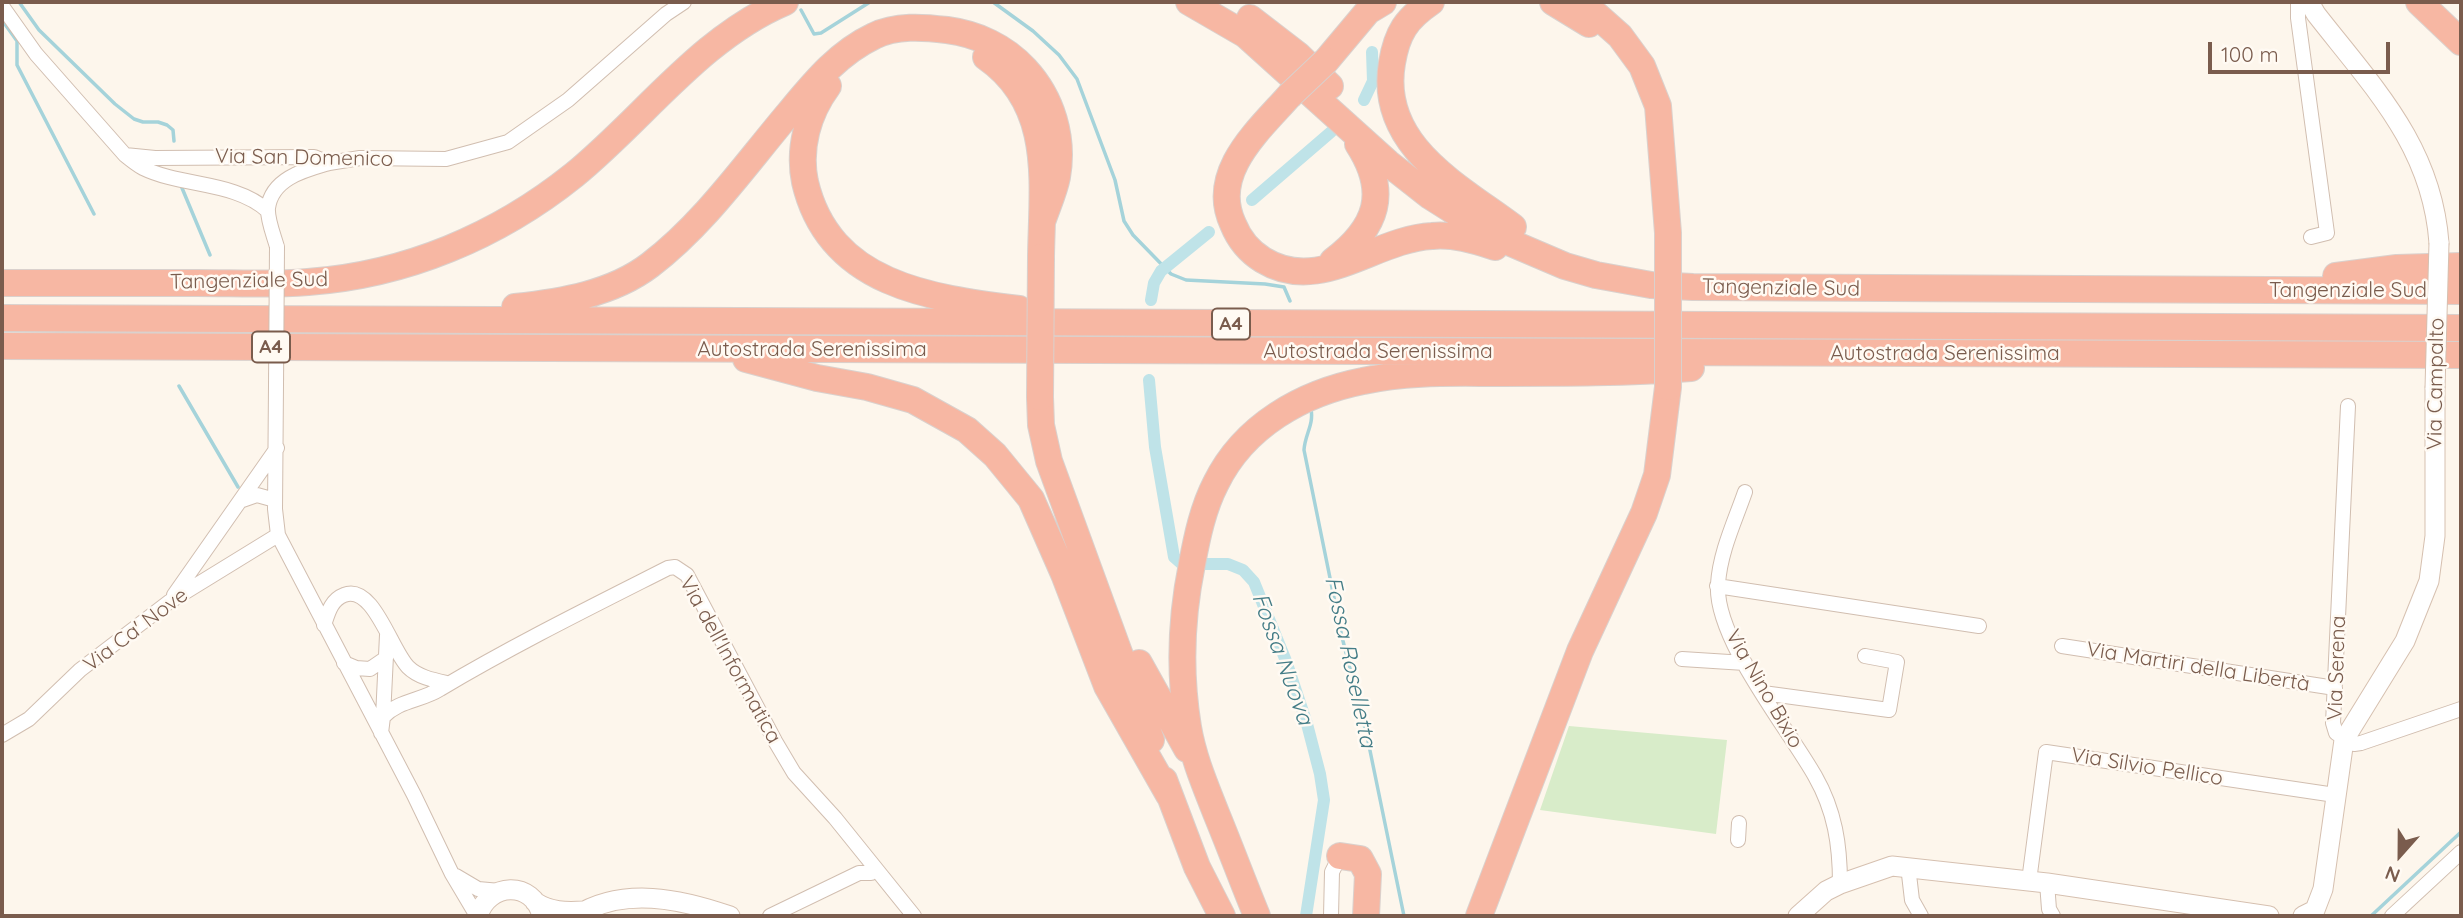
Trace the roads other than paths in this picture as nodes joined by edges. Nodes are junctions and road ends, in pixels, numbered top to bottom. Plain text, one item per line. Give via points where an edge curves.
1 (684, 2) edge
2 (748, 2) edge
3 (785, 2) edge
4 (1189, 2) edge
5 (1221, 2) edge
6 (1383, 2) edge
7 (1432, 2) edge
8 (1553, 2) edge
9 (1576, 2) edge
10 (2298, 2) edge
11 (2309, 2) edge
12 (2419, 2) edge
13 (2, 6) edge
14 (2461, 43) edge
15 (1642, 66) junction
16 (1345, 123) junction
17 (125, 155) junction
18 (329, 163) junction
19 (268, 211) junction
20 (1042, 222) junction
21 (1513, 227) junction
22 (2311, 237) dead end
23 (1565, 266) junction
24 (2461, 266) edge
25 (2, 268) edge
26 (1310, 273) junction
27 (2336, 276) junction
28 (2461, 277) edge
29 (2, 283) edge
30 (2461, 291) edge
31 (2, 318) edge
32 (392, 320) junction
33 (1142, 324) junction
34 (2461, 328) edge
35 (2, 346) edge
36 (711, 349) junction
37 (1782, 354) junction
38 (2461, 355) edge
39 (2348, 406) dead end
40 (277, 449) junction
41 (1745, 492) dead end
42 (275, 500) junction
43 (240, 501) junction
44 (278, 535) junction
45 (1084, 559) junction
46 (1717, 586) junction
47 (169, 602) junction
48 (324, 625) junction
49 (1979, 626) dead end
50 (387, 634) junction
51 (2062, 646) dead end
52 (1865, 656) dead end
53 (386, 658) junction
54 (1682, 659) dead end
55 (344, 663) junction
56 (1745, 663) junction
57 (447, 683) junction
58 (2335, 688) junction
59 (1763, 693) junction
60 (2461, 709) edge
61 (383, 717) junction
62 (381, 733) junction
63 (2, 735) edge
64 (2344, 740) junction
65 (1201, 774) junction
66 (810, 792) junction
67 (1169, 795) junction
68 (2335, 795) junction
69 (1517, 814) junction
70 (1739, 823) dead end
71 (1738, 840) dead end
72 (2461, 852) edge
73 (1340, 856) joint
74 (1908, 866) junction
75 (871, 873) junction
76 (452, 874) junction
77 (2038, 881) junction
78 (1840, 884) junction
79 (500, 891) junction
80 (539, 909) edge
81 (2207, 912) edge
82 (580, 914) edge
83 (2312, 914) edge
84 (477, 916) edge
85 (730, 916) edge
86 (770, 916) edge
87 (906, 916) edge
88 (914, 916) edge
89 (1222, 916) edge
90 (1257, 916) edge
91 (1331, 916) edge
92 (1366, 916) edge
93 (1460, 916) edge
94 (1469, 916) edge
95 (1479, 916) edge
96 (1499, 916) edge
97 (1798, 916) edge
98 (1921, 916) edge
99 (2053, 916) edge
100 (2269, 916) edge
101 (2392, 916) edge

1 - 18 street, Via San Domenico via 568,100 508,142 446,159
2 - 25 highway, Tangenziale Sud via 677,55 569,160 497,210 451,232 400,250 310,266
3 - 29 highway, Tangenziale Sud via 761,12 702,54 575,174 537,203 475,239 430,256 389,270 307,282
4 - 16 highway, Tangenziale Sud via 1245,35
5 - 21 highway, Tangenziale Sud via 1257,22 1298,55 1429,176
6 - 26 highway, bridge via 1368,11 1253,136 1228,182 1227,207 1236,231 1256,256 1283,270
7 - 21 highway via 1415,13 1398,34 1390,95 1395,117 1410,144 1428,162
8 - 15 highway
9 - 15 highway via 1620,36
10 - 22 street via 2327,233
11 - 64 street, Via Campalto, bridge via 2411,142 2430,188 2439,243 2435,536 2429,581 2405,641
12 - 14 highway
13 - 17 street via 36,54
15 - 69 highway, bridge via 1658,106 1668,233 1668,387 1657,475 1580,651
16 - 23 highway, Tangenziale Sud via 1388,163 1458,215
16 - 26 highway via 1374,174 1373,211 1354,243
17 - 18 street, Via San Domenico via 314,157
17 - 19 street via 163,175 244,196
18 - 19 street via 277,187
19 - 40 street, bridge via 277,247
20 - 32 highway, A4 via 1057,177 1059,143 1053,115 1037,84 1012,57 986,41 915,27 875,35 839,57 694,226 649,266 604,289 572,298
20 - 33 highway, A4 via 1037,125 1025,99 1001,68 974,49 952,40 905,37 848,63 819,98 803,150 810,200 824,229 872,274 906,289 947,298
20 - 45 highway, A4, bridge via 1041,425 1048,461
21 - 27 highway, Tangenziale Sud via 1576,253 1689,273
23 - 26 highway via 1475,241 1431,236
23 - 30 highway, Tangenziale Sud via 1623,281 1693,287
24 - 27 highway
27 - 28 highway, Tangenziale Sud
31 - 32 highway, Autostrada Serenissima / A4
32 - 33 highway, Autostrada Serenissima / A4
33 - 34 highway, Autostrada Serenissima / A4
35 - 36 highway, Autostrada Serenissima / A4
36 - 37 highway, Autostrada Serenissima / A4
36 - 67 highway, A4 via 913,400 967,430 995,456 1031,499 1107,686
37 - 38 highway, Autostrada Serenissima / A4
37 - 65 highway, A4 via 1707,367 1634,372 1414,373 1313,395 1280,412 1250,435 1216,483 1192,563 1181,645 1189,728
39 - 58 street, Via Serena
40 - 42 street
40 - 43 street
41 - 46 street, Via Nino Bixio
42 - 43 street via 257,495
42 - 44 street
43 - 47 street
44 - 47 street, Via Ca' Nove
44 - 48 street
45 - 65 highway, A4
45 - 67 highway, A4 via 1140,704
46 - 49 street
46 - 56 street, Via Nino Bixio via 1721,613
47 - 63 street, Via Ca' Nove via 80,670 29,719
48 - 50 street via 337,598 348,593 370,603
48 - 55 street
50 - 53 street
50 - 57 street via 410,668 420,676
51 - 58 street, Via Martiri della Libertà
52 - 59 street via 1898,662 1889,710
53 - 55 street via 370,669
53 - 61 street
54 - 56 street
55 - 62 street
56 - 59 street, Via Nino Bixio
57 - 61 street, Via dell'Informatica
57 - 66 street, Via dell'Informatica via 675,567 687,575 775,741
58 - 64 street, Via Serena via 2333,723
59 - 78 street, Via Nino Bixio via 1826,800 1840,844
60 - 64 street via 2361,743
61 - 62 street
62 - 76 street
64 - 68 street, Via Serena
65 - 90 highway, A4
66 - 75 street, Via dell'Informatica via 824,819
66 - 88 street, Via dell'Informatica
67 - 89 highway, A4
68 - 77 street, Via Silvio Pellico via 2046,752
68 - 83 street, Via Serena via 2323,889
69 - 93 highway
69 - 94 highway
69 - 95 highway
69 - 96 highway via 1513,873
70 - 71 street
72 - 101 street
73 - 91 street via 1332,872
73 - 92 highway via 1360,859 1367,874
74 - 77 street
74 - 78 street via 1881,868
74 - 98 street via 1912,900
75 - 86 street via 859,873
75 - 87 street, Via dell'Informatica
76 - 79 street via 478,889
76 - 84 street
77 - 81 street
77 - 99 street
78 - 97 street
79 - 80 street via 519,891
79 - 84 street via 485,901
80 - 82 street
81 - 100 street
82 - 85 street via 647,897 687,902

